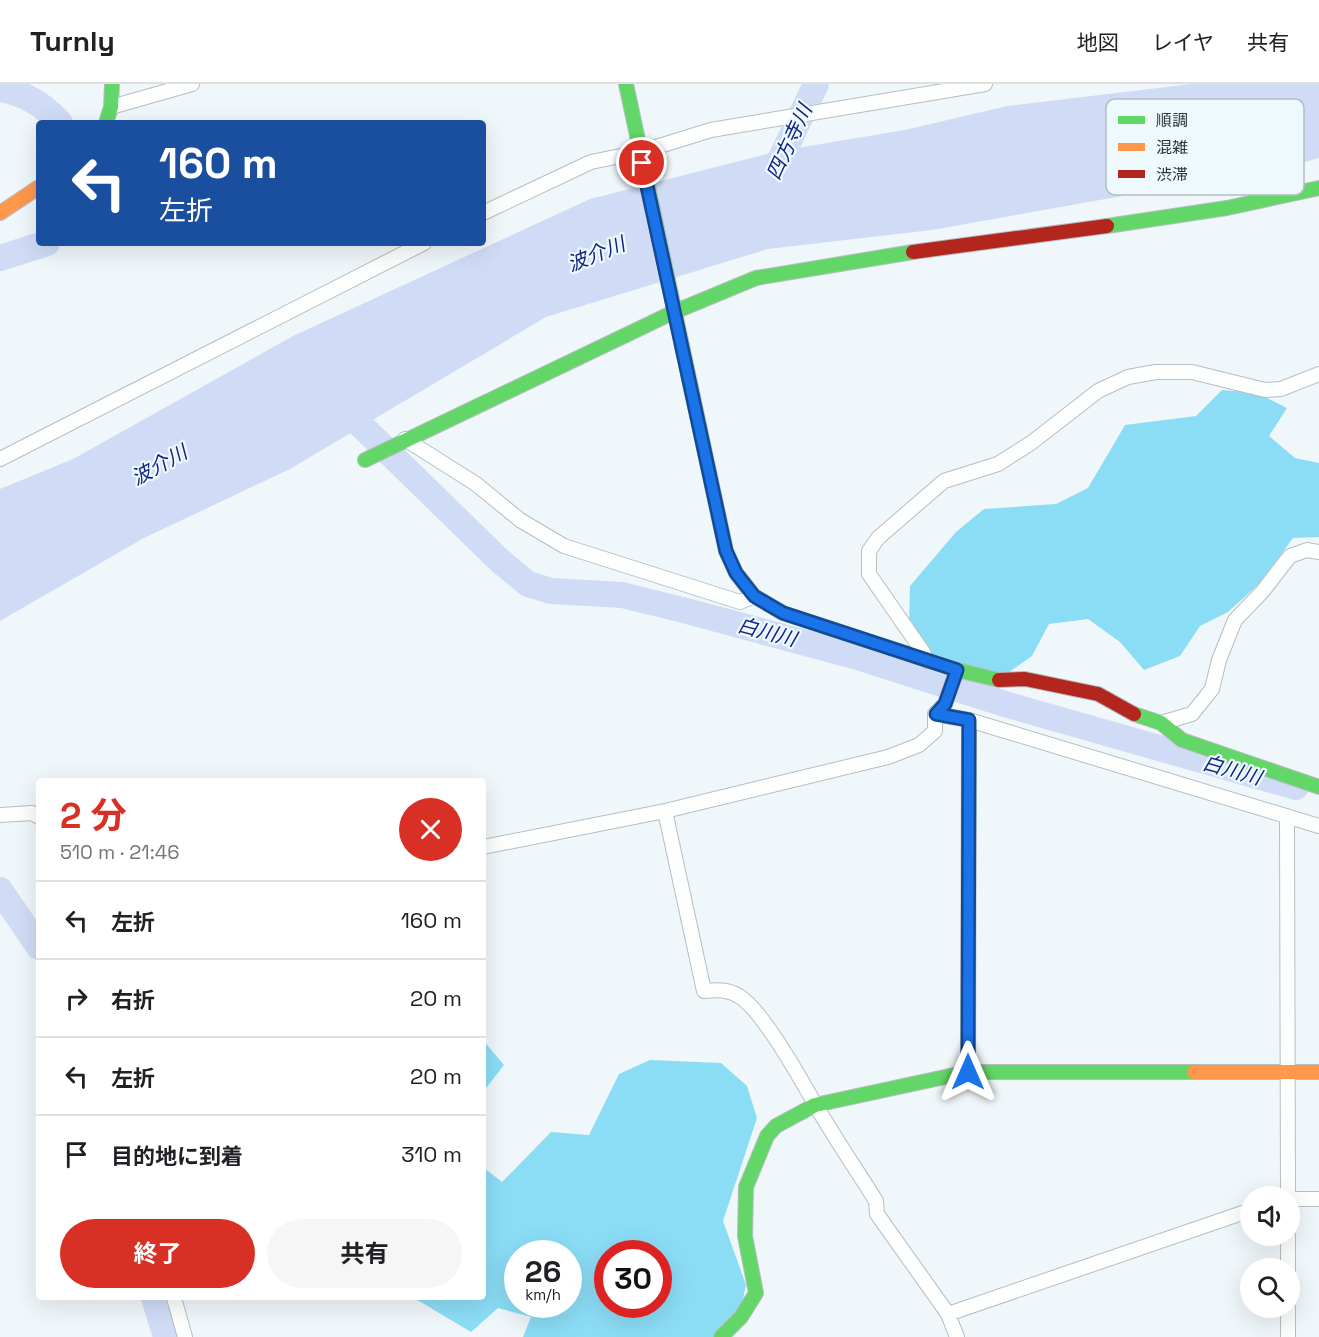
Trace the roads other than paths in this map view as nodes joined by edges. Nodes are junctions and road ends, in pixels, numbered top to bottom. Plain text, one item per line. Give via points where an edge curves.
1 (112, 84) edge
2 (192, 84) edge
3 (626, 84) edge
4 (985, 84) edge
5 (111, 107) junction
6 (107, 120) edge
7 (641, 157) junction
8 (1319, 188) edge
9 (36, 189) edge
10 (1304, 191) edge
11 (1287, 195) edge
12 (486, 212) edge
13 (0, 213) edge
14 (418, 246) edge
15 (674, 312) junction
16 (1319, 374) edge
17 (405, 439) junction
18 (0, 459) edge
19 (364, 460) dead end
20 (1319, 552) edge
21 (754, 596) junction
22 (927, 661) junction
23 (955, 674) junction
24 (940, 709) junction
25 (969, 720) junction
26 (1161, 723) junction
27 (1319, 787) edge
28 (665, 811) junction
29 (0, 814) edge
30 (36, 815) edge
31 (1287, 816) junction
32 (1319, 826) edge
33 (486, 846) edge
34 (968, 1072) junction
35 (1288, 1072) junction
36 (1319, 1072) edge
37 (815, 1105) junction
38 (1289, 1186) edge
39 (1300, 1198) edge
40 (1319, 1199) edge
41 (1240, 1214) edge
42 (175, 1300) edge
43 (948, 1314) junction
44 (1288, 1318) edge
45 (184, 1337) edge
46 (721, 1337) edge
47 (957, 1337) edge
48 (1288, 1337) edge

1 - 5 street
2 - 5 street
3 - 7 street
4 - 7 street via 711,130
5 - 6 street
7 - 12 street via 591,162
7 - 15 street
8 - 10 street
9 - 13 street
11 - 15 street via 1227,208 929,249 756,278
14 - 18 street
15 - 17 street
15 - 21 street via 726,551 736,573
16 - 22 street via 1281,389 1265,390 1192,372 1128,377 1098,391 998,464 944,481 878,538 869,551 869,574
17 - 19 street
17 - 21 street via 564,546 740,602
20 - 26 street via 1307,550 1290,556 1235,620 1212,689 1192,714
21 - 22 street via 783,613
22 - 23 street
23 - 24 street
23 - 26 street via 1025,679 1098,694 1139,717
24 - 25 street
24 - 28 street via 935,731 920,745 888,757
25 - 31 street
25 - 34 street
26 - 27 street via 1182,740
28 - 33 street
28 - 37 street via 704,991 724,990 740,996 752,1008 797,1071
29 - 30 street
31 - 32 street
31 - 35 street
34 - 35 street
34 - 37 street
35 - 36 street
35 - 38 street
37 - 43 street via 876,1201 877,1214
37 - 46 street via 776,1126 753,1166 746,1187 745,1236 756,1293 741,1317
39 - 40 street
41 - 43 street
42 - 45 street
43 - 47 street
44 - 48 street

